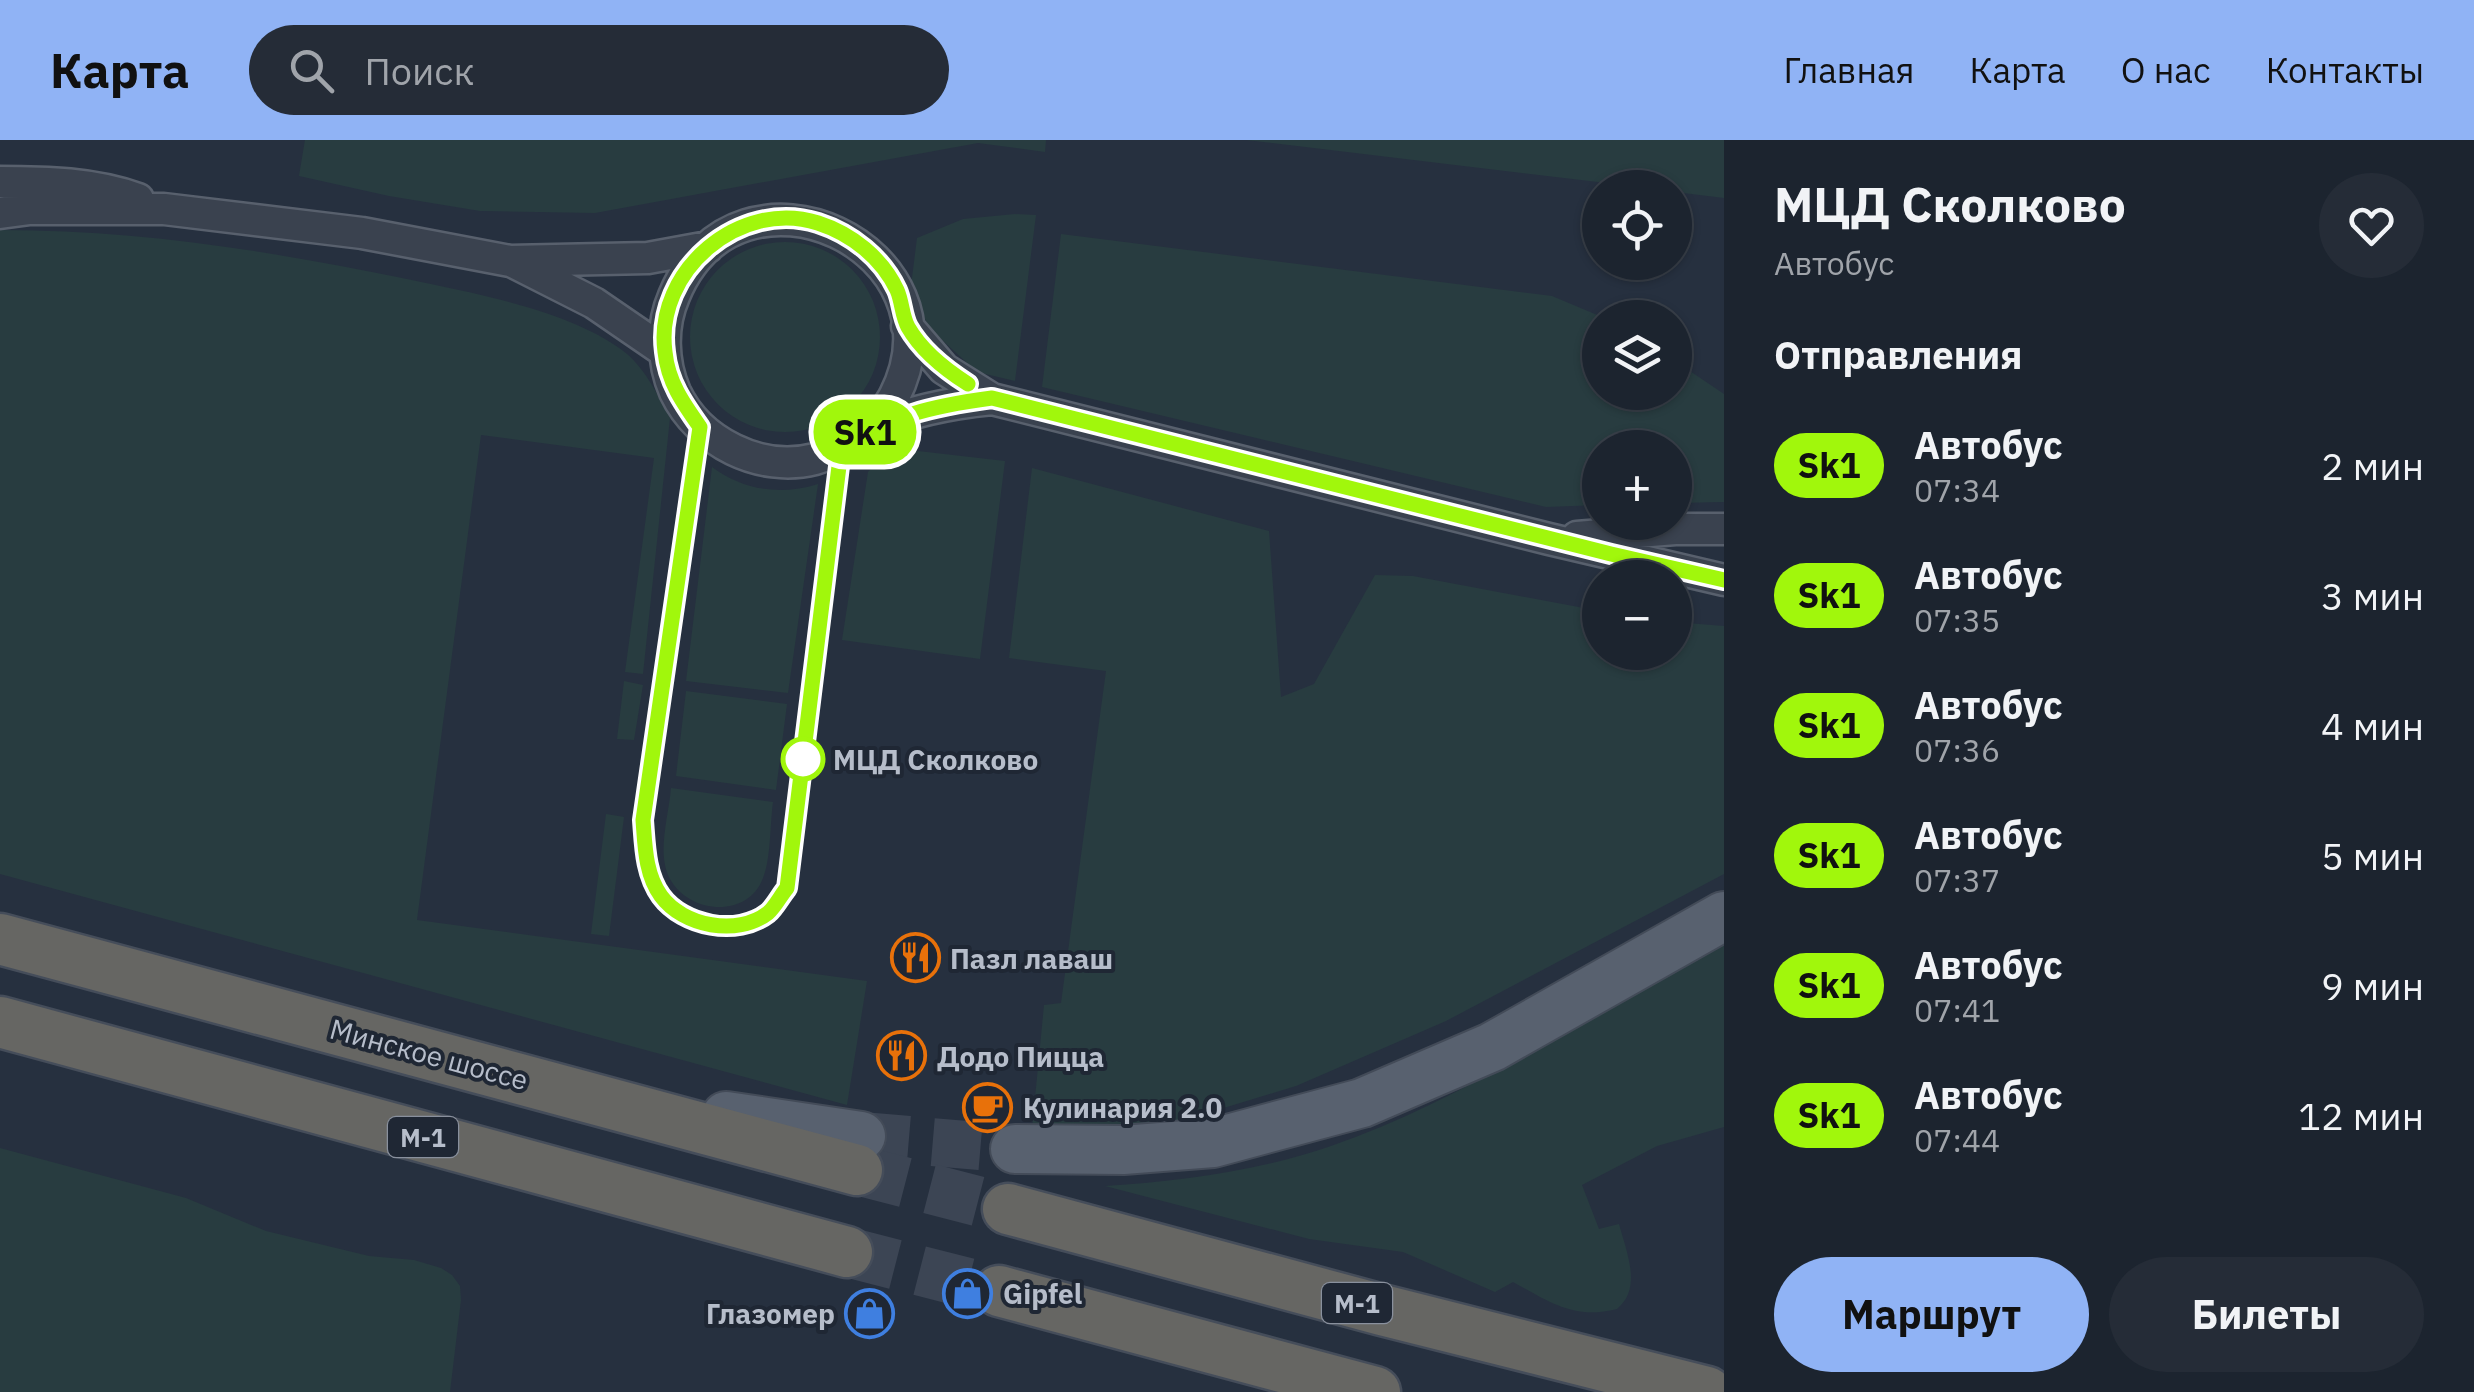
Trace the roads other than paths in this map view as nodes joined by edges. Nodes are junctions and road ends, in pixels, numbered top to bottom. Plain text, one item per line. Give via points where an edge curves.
1 (0, 182) edge
2 (164, 209) junction
3 (0, 213) edge
4 (708, 246) junction
5 (510, 261) junction
6 (907, 326) junction
7 (664, 351) junction
8 (992, 398) junction
9 (871, 428) junction
10 (1724, 530) edge
11 (1549, 539) junction
12 (1724, 580) edge
13 (1724, 916) edge
14 (0, 929) edge
15 (22, 945) edge
16 (0, 1022) edge
17 (1015, 1149) tunnel mouth
18 (859, 1153) tunnel mouth
19 (1008, 1209) tunnel mouth
20 (847, 1252) tunnel mouth
21 (999, 1292) tunnel mouth
22 (1375, 1392) edge
23 (1706, 1392) edge

1 - 2 street via 84,186
2 - 3 street
2 - 5 street via 362,233
4 - 5 street via 648,258
4 - 6 street via 740,227 777,218 816,222 849,236 878,260 898,291
4 - 7 street via 682,276 667,312
5 - 7 street via 594,303
6 - 8 street via 944,368
6 - 9 street via 906,363 893,398
7 - 9 street via 676,392 700,427 752,458 812,460 841,450
8 - 9 street via 934,405
8 - 11 street
10 - 11 street
11 - 12 street
13 - 17 main road via 1492,1047 1362,1103 1213,1142
14 - 15 street
15 - 18 highway, Минское шоссе via 562,1090
16 - 20 highway, М-1
19 - 23 highway, М-1
21 - 22 highway

